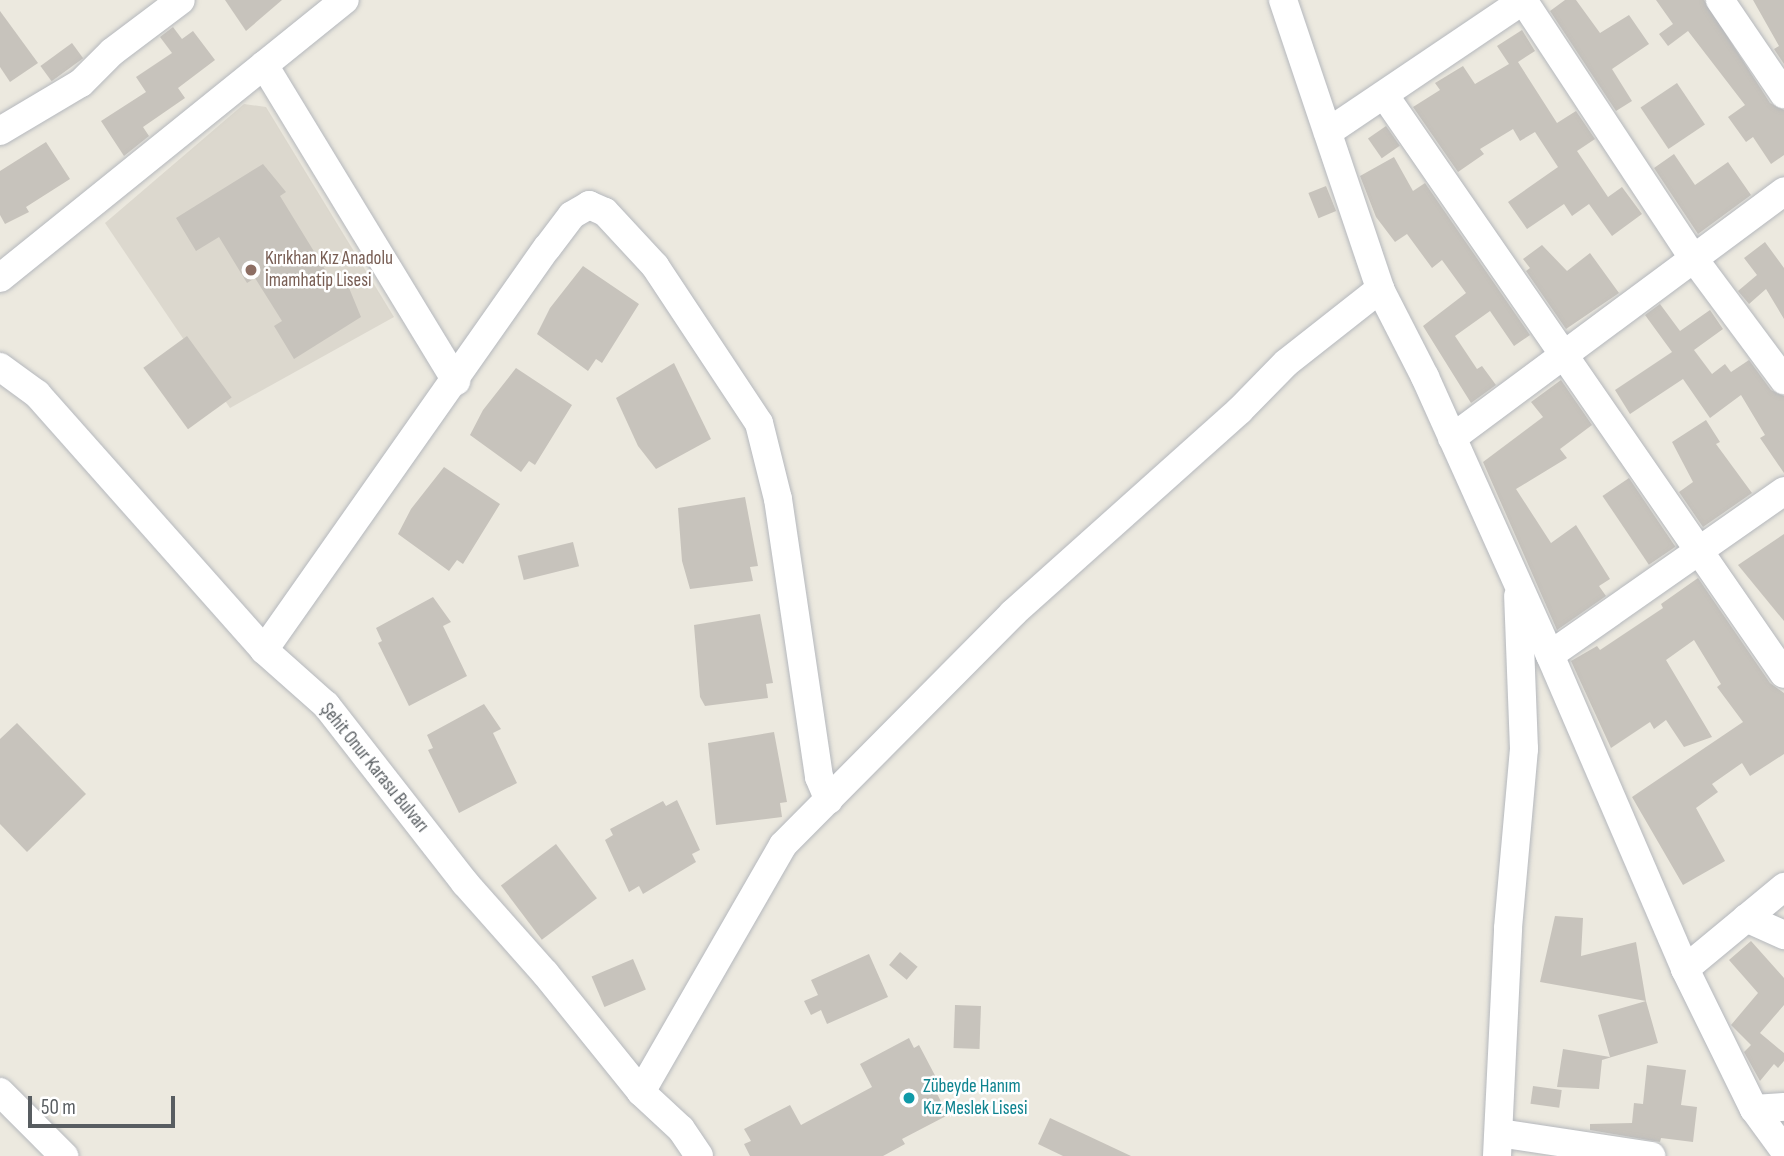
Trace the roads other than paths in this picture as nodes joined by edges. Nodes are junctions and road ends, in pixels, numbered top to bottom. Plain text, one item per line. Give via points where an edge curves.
1 (181, 0) edge
2 (345, 0) edge
3 (1283, 0) edge
4 (1523, 0) edge
5 (1720, 0) edge
6 (264, 65) junction
7 (1784, 94) edge
8 (1385, 96) junction
9 (0, 131) edge
10 (1328, 132) junction
11 (1784, 191) edge
12 (1693, 259) junction
13 (0, 278) edge
14 (1380, 289) junction
15 (1564, 355) junction
16 (0, 367) edge
17 (1784, 380) edge
18 (456, 381) junction
19 (1452, 438) junction
20 (1784, 491) edge
21 (1700, 551) junction
22 (1517, 583) junction
23 (264, 650) junction
24 (1550, 654) junction
25 (1784, 674) edge
26 (829, 800) junction
27 (1784, 887) edge
28 (1746, 918) junction
29 (1784, 935) edge
30 (1685, 969) junction
31 (0, 1092) edge
32 (641, 1092) junction
33 (1784, 1107) edge
34 (1754, 1109) junction
35 (1498, 1145) edge
36 (1784, 1150) edge
37 (64, 1156) edge
38 (699, 1156) edge
39 (1651, 1156) edge

1 - 9 street via 112,52 81,83
2 - 6 street
3 - 10 street
4 - 8 street
4 - 12 street
5 - 7 street
6 - 13 street
6 - 18 street
8 - 10 street
8 - 15 street
10 - 14 street
11 - 12 street
12 - 15 street
12 - 17 street
14 - 19 street
14 - 26 street via 1286,363 1240,411 1013,613
15 - 19 street
15 - 21 street
16 - 23 street, Şehit Onur Karasu Bulvarı via 37,394
18 - 23 street
18 - 26 street via 572,215 589,205 605,212 655,266 730,377 767,445 819,777
19 - 22 street
20 - 21 street
21 - 24 street
21 - 25 street
22 - 24 street
22 - 35 street via 1524,749 1508,928
23 - 32 street, Şehit Onur Karasu Bulvarı via 326,705 465,884 545,973
24 - 30 street
26 - 32 street via 783,845
27 - 28 street
28 - 29 street
28 - 30 street
30 - 34 street
31 - 37 street
32 - 38 street, Şehit Onur Karasu Bulvarı via 681,1129
33 - 34 street
34 - 36 street
35 - 39 street

